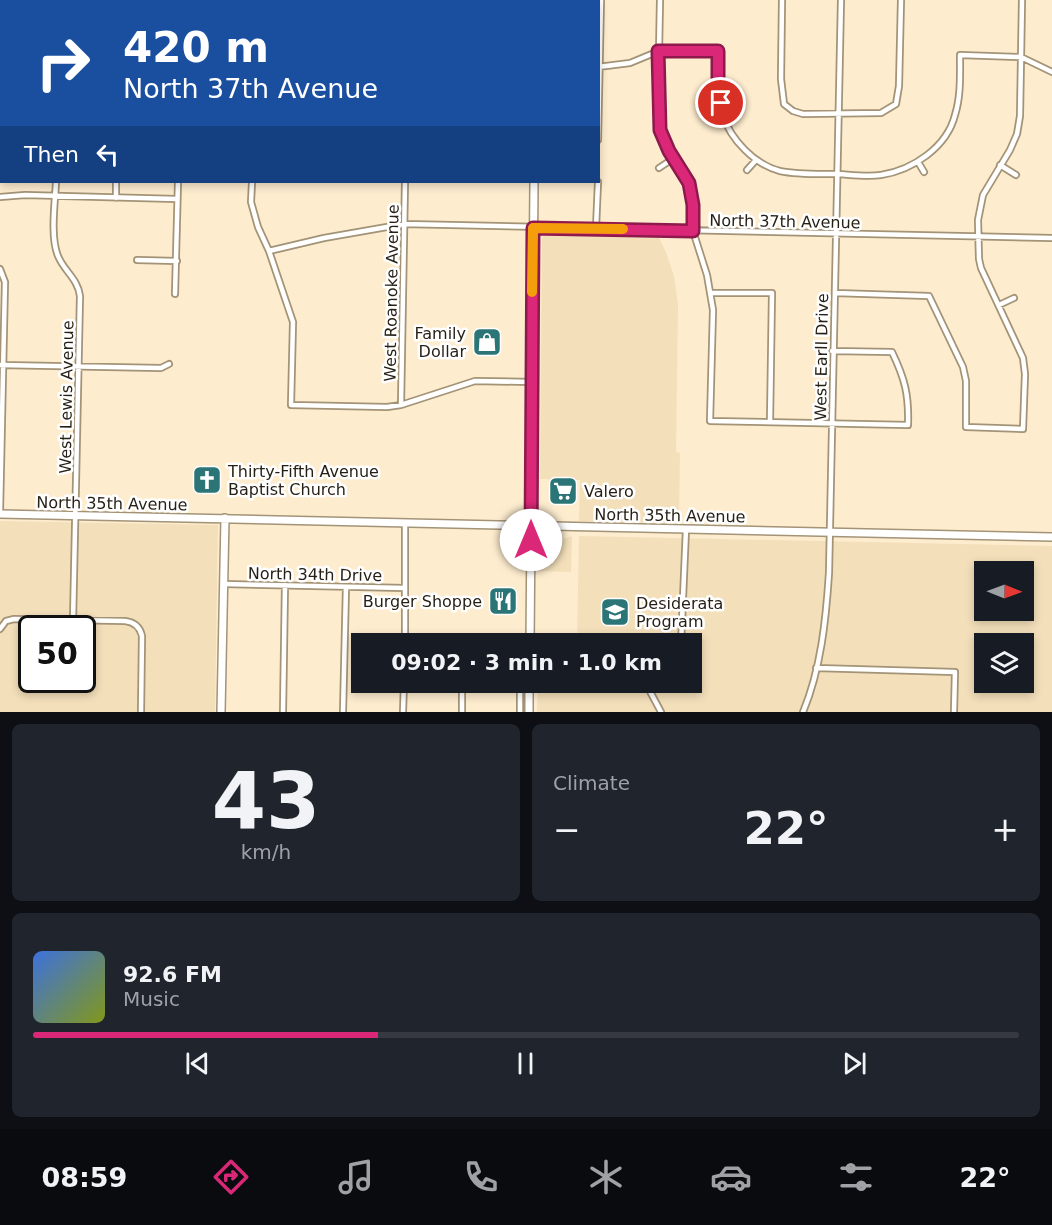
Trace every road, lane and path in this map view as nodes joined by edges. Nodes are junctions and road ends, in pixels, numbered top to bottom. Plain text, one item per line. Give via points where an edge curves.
1 (602, 0) edge
2 (660, 0) edge
3 (782, 0) edge
4 (841, 0) edge
5 (901, 0) edge
6 (1022, 0) edge
7 (600, 45) edge
8 (658, 51) junction
9 (1021, 57) junction
10 (600, 67) edge
11 (1052, 72) edge
12 (839, 114) junction
13 (674, 158) junction
14 (756, 160) junction
15 (918, 162) junction
16 (1000, 165) junction
17 (659, 168) dead end
18 (747, 170) dead end
19 (924, 171) dead end
20 (837, 174) junction
21 (1016, 175) dead end
22 (56, 183) edge
23 (116, 183) edge
24 (178, 183) edge
25 (252, 183) edge
26 (405, 183) edge
27 (534, 183) edge
28 (597, 183) edge
29 (0, 196) edge
30 (56, 196) junction
31 (116, 198) junction
32 (177, 199) junction
33 (404, 224) junction
34 (533, 228) junction
35 (597, 228) junction
36 (693, 231) junction
37 (836, 234) junction
38 (978, 237) junction
39 (1052, 238) edge
40 (269, 251) junction
41 (137, 260) dead end
42 (177, 261) junction
43 (0, 269) edge
44 (711, 293) junction
45 (835, 293) junction
46 (175, 294) dead end
47 (1014, 298) dead end
48 (999, 305) junction
49 (832, 351) junction
50 (169, 364) dead end
51 (1, 365) edge
52 (79, 366) junction
53 (531, 382) junction
54 (401, 405) junction
55 (770, 422) junction
56 (832, 423) junction
57 (0, 512) edge
58 (75, 516) junction
59 (225, 518) junction
60 (405, 523) junction
61 (531, 526) junction
62 (686, 529) junction
63 (829, 533) junction
64 (1052, 537) edge
65 (224, 584) junction
66 (285, 585) junction
67 (346, 586) junction
68 (405, 588) junction
69 (73, 615) edge
70 (18, 620) edge
71 (96, 621) edge
72 (0, 628) edge
73 (405, 633) edge
74 (530, 633) edge
75 (681, 633) edge
76 (816, 668) junction
77 (404, 693) edge
78 (462, 693) edge
79 (520, 693) edge
80 (529, 693) edge
81 (652, 693) edge
82 (141, 712) edge
83 (221, 712) edge
84 (283, 712) edge
85 (343, 712) edge
86 (403, 712) edge
87 (462, 712) edge
88 (520, 712) edge
89 (529, 712) edge
90 (661, 712) edge
91 (803, 712) edge
92 (954, 712) edge

1 - 7 street
2 - 8 street
3 - 12 street via 784,104 803,114
4 - 12 street, West Earll Drive
5 - 12 street via 896,104 881,113
6 - 9 street
8 - 10 street via 630,63
8 - 13 street via 660,130
8 - 14 street via 718,51 723,117 737,141
9 - 11 street
9 - 15 street via 960,56 955,117 945,137
9 - 16 street via 1017,134
12 - 20 street, West Earll Drive
13 - 17 street
13 - 36 street via 689,183
14 - 18 street
14 - 20 street via 777,170 799,174
15 - 19 street
15 - 20 street via 880,175
16 - 21 street
16 - 38 street via 983,195
20 - 37 street, West Earll Drive
22 - 30 street, West Lewis Avenue
23 - 31 street
24 - 32 street
25 - 40 street via 251,202
26 - 33 street, West Roanoke Avenue
27 - 34 main road
28 - 35 street
29 - 30 street
30 - 31 street
30 - 52 street, West Lewis Avenue via 55,244 58,256 78,285
31 - 32 street
32 - 42 street
33 - 34 street, North 37th Avenue
33 - 40 street, North 37th Avenue
33 - 54 street, West Roanoke Avenue
34 - 35 street, North 37th Avenue
34 - 53 main road
35 - 36 street, North 37th Avenue
36 - 37 street, North 37th Avenue
36 - 44 street
37 - 38 street, North 37th Avenue
37 - 45 street, West Earll Drive
38 - 39 street, North 37th Avenue
38 - 48 street via 981,268
40 - 54 street via 293,322 291,405
41 - 42 street
42 - 46 street
43 - 51 street via 5,282
44 - 55 street via 710,421
44 - 55 street via 772,293
45 - 48 street via 929,296 963,367 966,427 1023,429 1025,365
45 - 49 street, West Earll Drive
47 - 48 street
49 - 56 street, West Earll Drive
49 - 56 street via 892,352 908,393 908,425
50 - 52 street via 161,368
51 - 52 street
51 - 57 street
52 - 58 street, West Lewis Avenue
53 - 54 street via 475,381
53 - 61 main road
55 - 56 street
56 - 63 street, West Earll Drive
57 - 58 main road, North 35th Avenue
58 - 59 main road, North 35th Avenue
58 - 69 street, West Lewis Avenue
59 - 60 main road, North 35th Avenue
59 - 65 main road
60 - 61 main road, North 35th Avenue
60 - 68 street
61 - 62 main road, North 35th Avenue
61 - 74 main road
62 - 63 main road, North 35th Avenue
62 - 75 street
63 - 64 main road, North 35th Avenue
63 - 76 street, West Earll Drive via 826,614
65 - 66 street, North 34th Drive
65 - 83 main road
66 - 67 street, North 34th Drive
66 - 84 street
67 - 68 street, North 34th Drive
67 - 85 street
68 - 73 street
70 - 72 street via 6,621
71 - 82 street via 125,621 136,626 142,636
76 - 91 street, West Earll Drive
76 - 92 street via 955,672
77 - 86 street
78 - 87 street
79 - 88 street
80 - 89 main road
81 - 90 street

